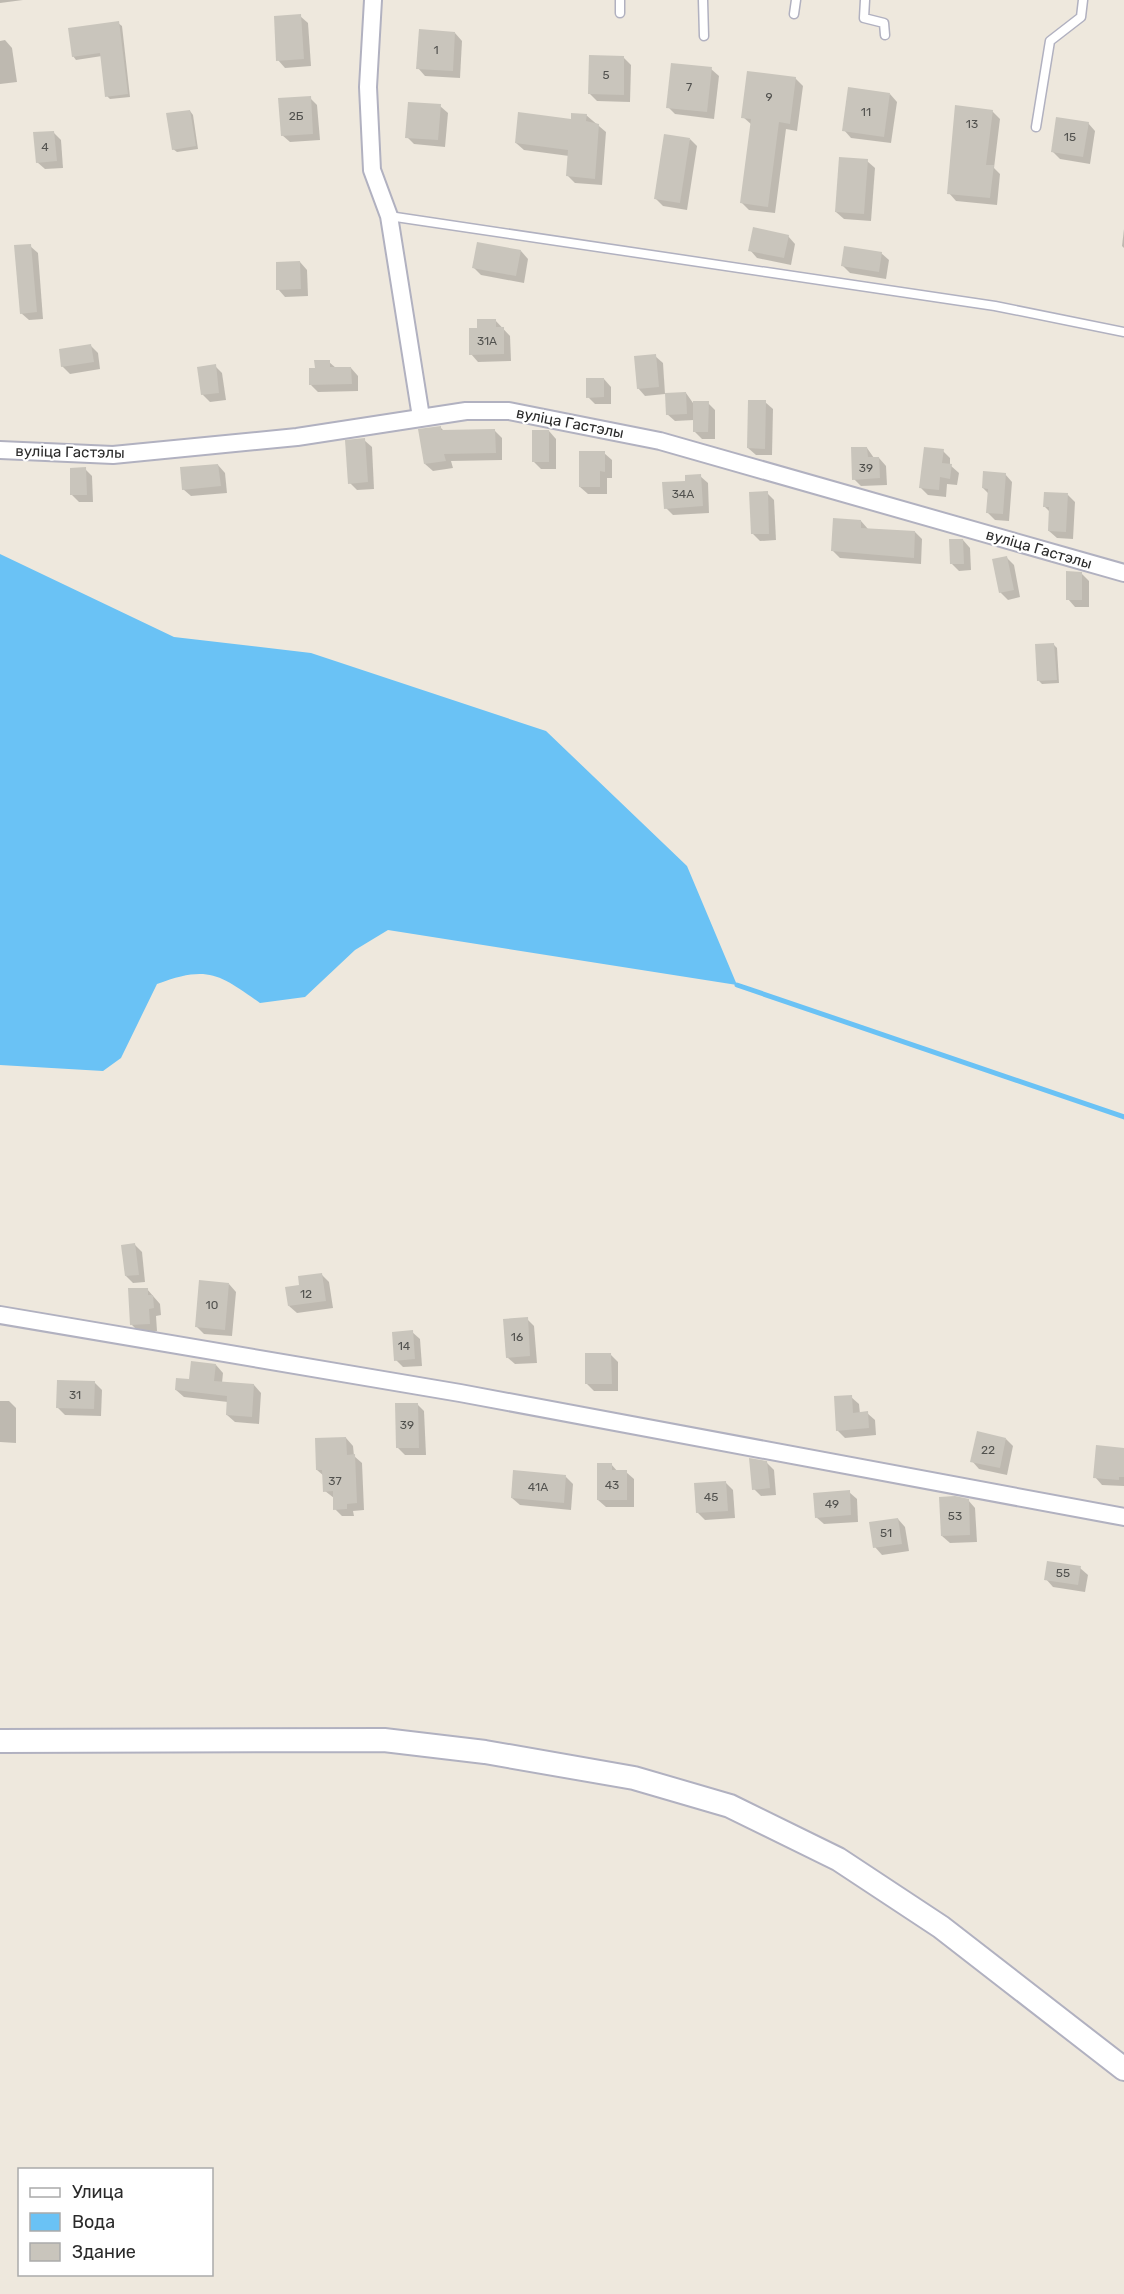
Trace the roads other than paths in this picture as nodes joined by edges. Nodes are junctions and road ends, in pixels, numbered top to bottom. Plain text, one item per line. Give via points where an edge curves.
1 (373, 0) edge
2 (620, 0) edge
3 (703, 0) edge
4 (796, 0) edge
5 (866, 0) edge
6 (1083, 0) edge
7 (620, 13) dead end
8 (795, 14) dead end
9 (885, 35) dead end
10 (704, 36) dead end
11 (1036, 128) dead end
12 (389, 216) junction
13 (1124, 333) edge
14 (421, 417) junction
15 (0, 450) edge
16 (1124, 573) edge
17 (0, 1315) edge
18 (1124, 1517) edge
19 (0, 1741) edge
20 (1124, 2069) edge

1 - 12 street via 368,87 372,170
2 - 7 lane
3 - 10 lane
4 - 8 lane
5 - 9 lane via 864,18 884,23
6 - 11 lane via 1081,16 1050,41
12 - 13 lane via 995,306
12 - 14 street
14 - 15 street, вуліца Гастэлы via 297,437 113,455
14 - 16 street, вуліца Гастэлы via 509,411 660,441
17 - 18 street via 460,1393
19 - 20 street via 384,1740 484,1752 634,1778 730,1806 838,1859 941,1927

